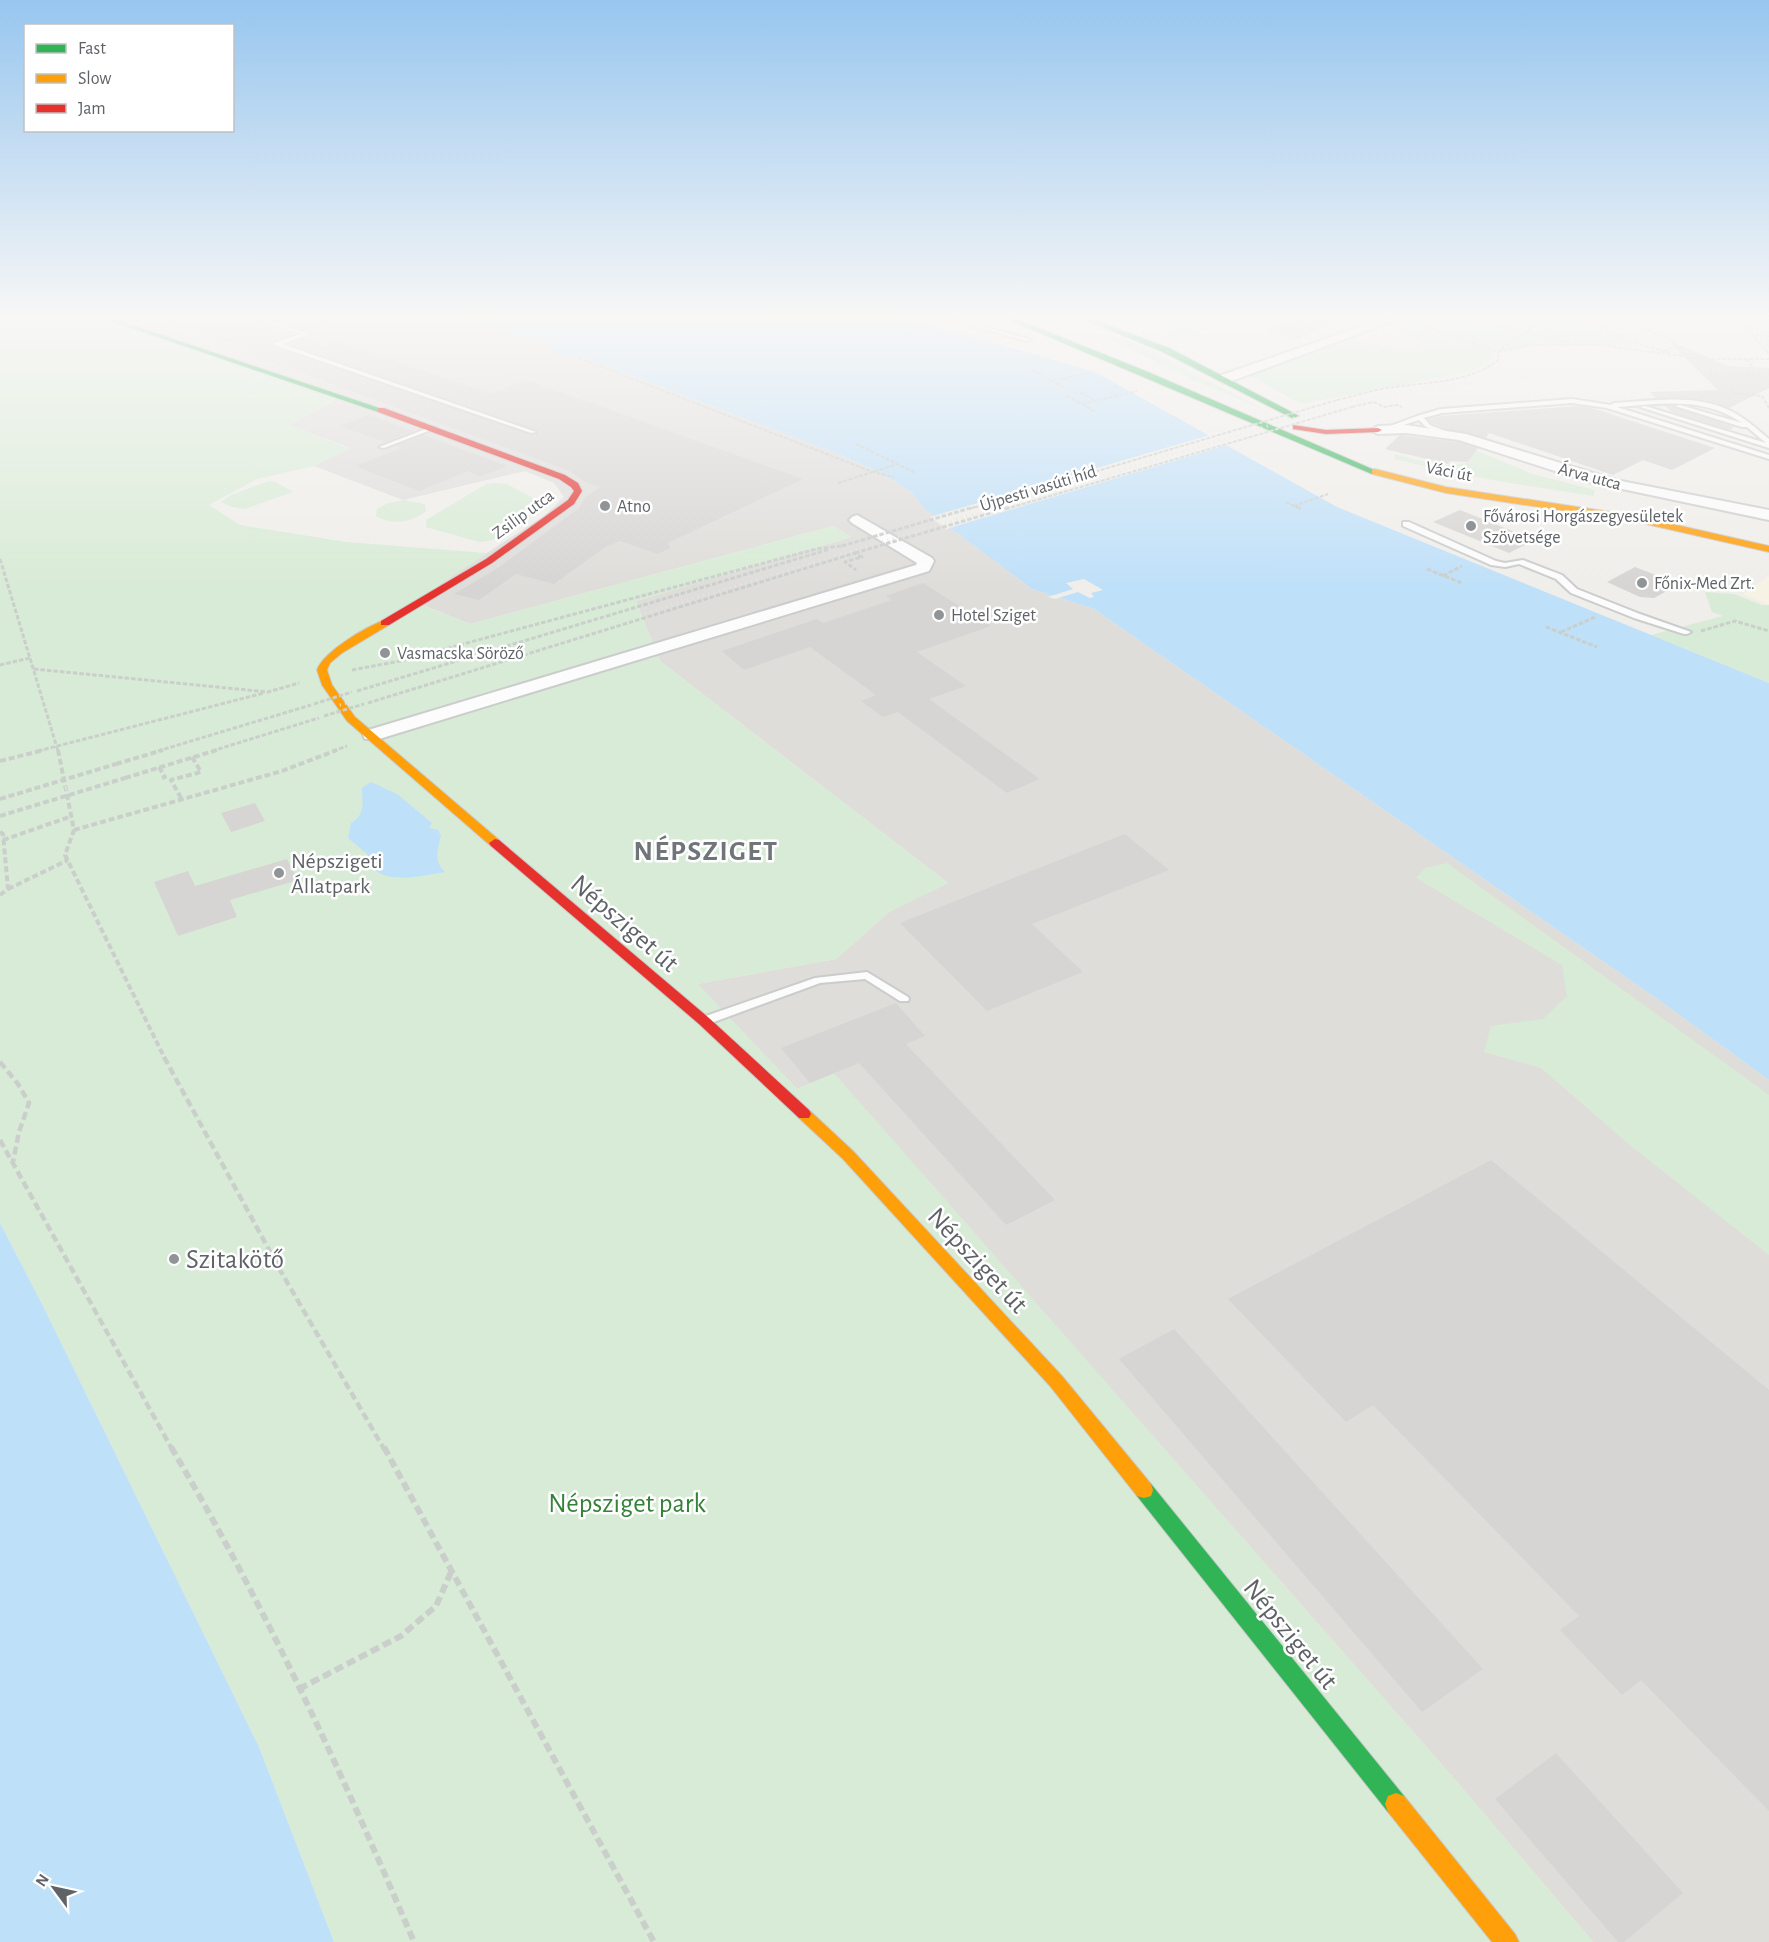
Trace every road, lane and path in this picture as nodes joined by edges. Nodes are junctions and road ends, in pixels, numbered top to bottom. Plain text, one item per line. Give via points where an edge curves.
1 (373, 408) edge
2 (462, 408) edge
3 (707, 408) edge
4 (1088, 408) edge
5 (1227, 408) edge
6 (1237, 408) edge
7 (1248, 408) edge
8 (1279, 408) edge
9 (1311, 408) edge
10 (1350, 408) edge
11 (1485, 408) edge
12 (1613, 408) edge
13 (1648, 408) edge
14 (1717, 408) edge
15 (1096, 412) dead end
16 (1419, 417) junction
17 (1253, 419) junction
18 (433, 428) junction
19 (1381, 430) junction
20 (533, 432) dead end
21 (1326, 432) junction
22 (1450, 435) junction
23 (856, 444) dead end
24 (1354, 444) dead end
25 (1369, 444) dead end
26 (1769, 444) edge
27 (382, 447) dead end
28 (1769, 457) edge
29 (898, 464) junction
30 (873, 472) junction
31 (916, 472) dead end
32 (894, 477) dead end
33 (838, 483) dead end
34 (1521, 487) dead end
35 (1328, 494) dead end
36 (1286, 502) dead end
37 (1294, 506) junction
38 (1301, 509) dead end
39 (1661, 510) dead end
40 (1769, 515) edge
41 (857, 520) dead end
42 (1406, 524) dead end
43 (842, 546) junction
44 (1769, 549) edge
45 (0, 558) edge
46 (1427, 569) dead end
47 (1462, 583) dead end
48 (1599, 615) dead end
49 (1546, 627) dead end
50 (1769, 631) edge
51 (1686, 632) joint
52 (1560, 633) junction
53 (1597, 648) dead end
54 (30, 658) junction
55 (0, 664) edge
56 (34, 669) junction
57 (322, 672) junction
58 (268, 692) junction
59 (372, 735) junction
60 (57, 746) junction
61 (192, 757) junction
62 (0, 761) edge
63 (116, 764) joint
64 (159, 767) junction
65 (162, 778) dead end
66 (181, 798) junction
67 (0, 799) edge
68 (0, 816) edge
69 (72, 816) junction
70 (74, 830) junction
71 (0, 832) edge
72 (3, 840) junction
73 (68, 860) junction
74 (8, 889) junction
75 (0, 894) edge
76 (904, 999) dead end
77 (704, 1021) junction
78 (0, 1062) edge
79 (0, 1140) edge
80 (13, 1163) junction
81 (452, 1572) junction
82 (299, 1689) junction
83 (414, 1942) edge
84 (654, 1942) edge
85 (1507, 1942) edge

1 - 18 street, Zsilip utca
2 - 20 lane
3 - 30 path
4 - 15 path
5 - 17 street, Váci út
6 - 17 street
7 - 21 street via 1297,428
8 - 21 street
9 - 43 path, Újpesti vasúti híd, bridge
10 - 61 path, bridge via 855,553
11 - 16 lane
12 - 28 lane
13 - 26 lane
14 - 26 lane via 1742,420
16 - 19 lane
16 - 22 lane via 1428,426
17 - 44 street, Váci út via 1343,459 1405,480 1446,490 1637,519
18 - 27 lane
18 - 57 street, Zsilip utca via 562,477 575,485 576,497 489,561 338,651 324,664
19 - 21 street
19 - 22 street, Árva utca via 1418,429
19 - 25 street
21 - 24 street
22 - 40 street, Árva utca via 1589,477
23 - 29 path
29 - 30 path
29 - 31 path
30 - 32 path
30 - 33 path
34 - 39 street
35 - 37 path
36 - 37 path
37 - 38 path
41 - 59 street via 926,561 922,568
42 - 51 lane via 1494,563 1505,566 1520,562 1559,577 1574,591
43 - 57 path via 816,549 400,661
43 - 63 path, bridge
45 - 54 path
46 - 47 path
48 - 52 path
49 - 52 path
50 - 51 path via 1735,621 1706,631
52 - 53 path
54 - 55 path
54 - 56 path
56 - 58 path
56 - 60 path
57 - 58 path
57 - 59 street, Népsziget út via 330,692 351,719
58 - 60 path
59 - 66 path via 282,771
59 - 77 street, Népsziget út
60 - 62 path
60 - 69 path
61 - 64 path
61 - 66 path via 201,772 171,780
63 - 67 path, bridge
64 - 65 path via 165,777
64 - 68 path, bridge
66 - 70 path
69 - 70 path
69 - 72 path
70 - 73 path via 65,855
71 - 72 path
72 - 74 path
73 - 74 path
73 - 81 path via 147,1025 280,1270
74 - 75 path
76 - 77 lane via 867,975 819,980
77 - 85 street, Népsziget út via 848,1155 1056,1380
78 - 80 path via 29,1103
79 - 80 path
80 - 82 path via 139,1393 218,1526
81 - 82 path via 436,1606 401,1636
81 - 84 path
82 - 83 path

